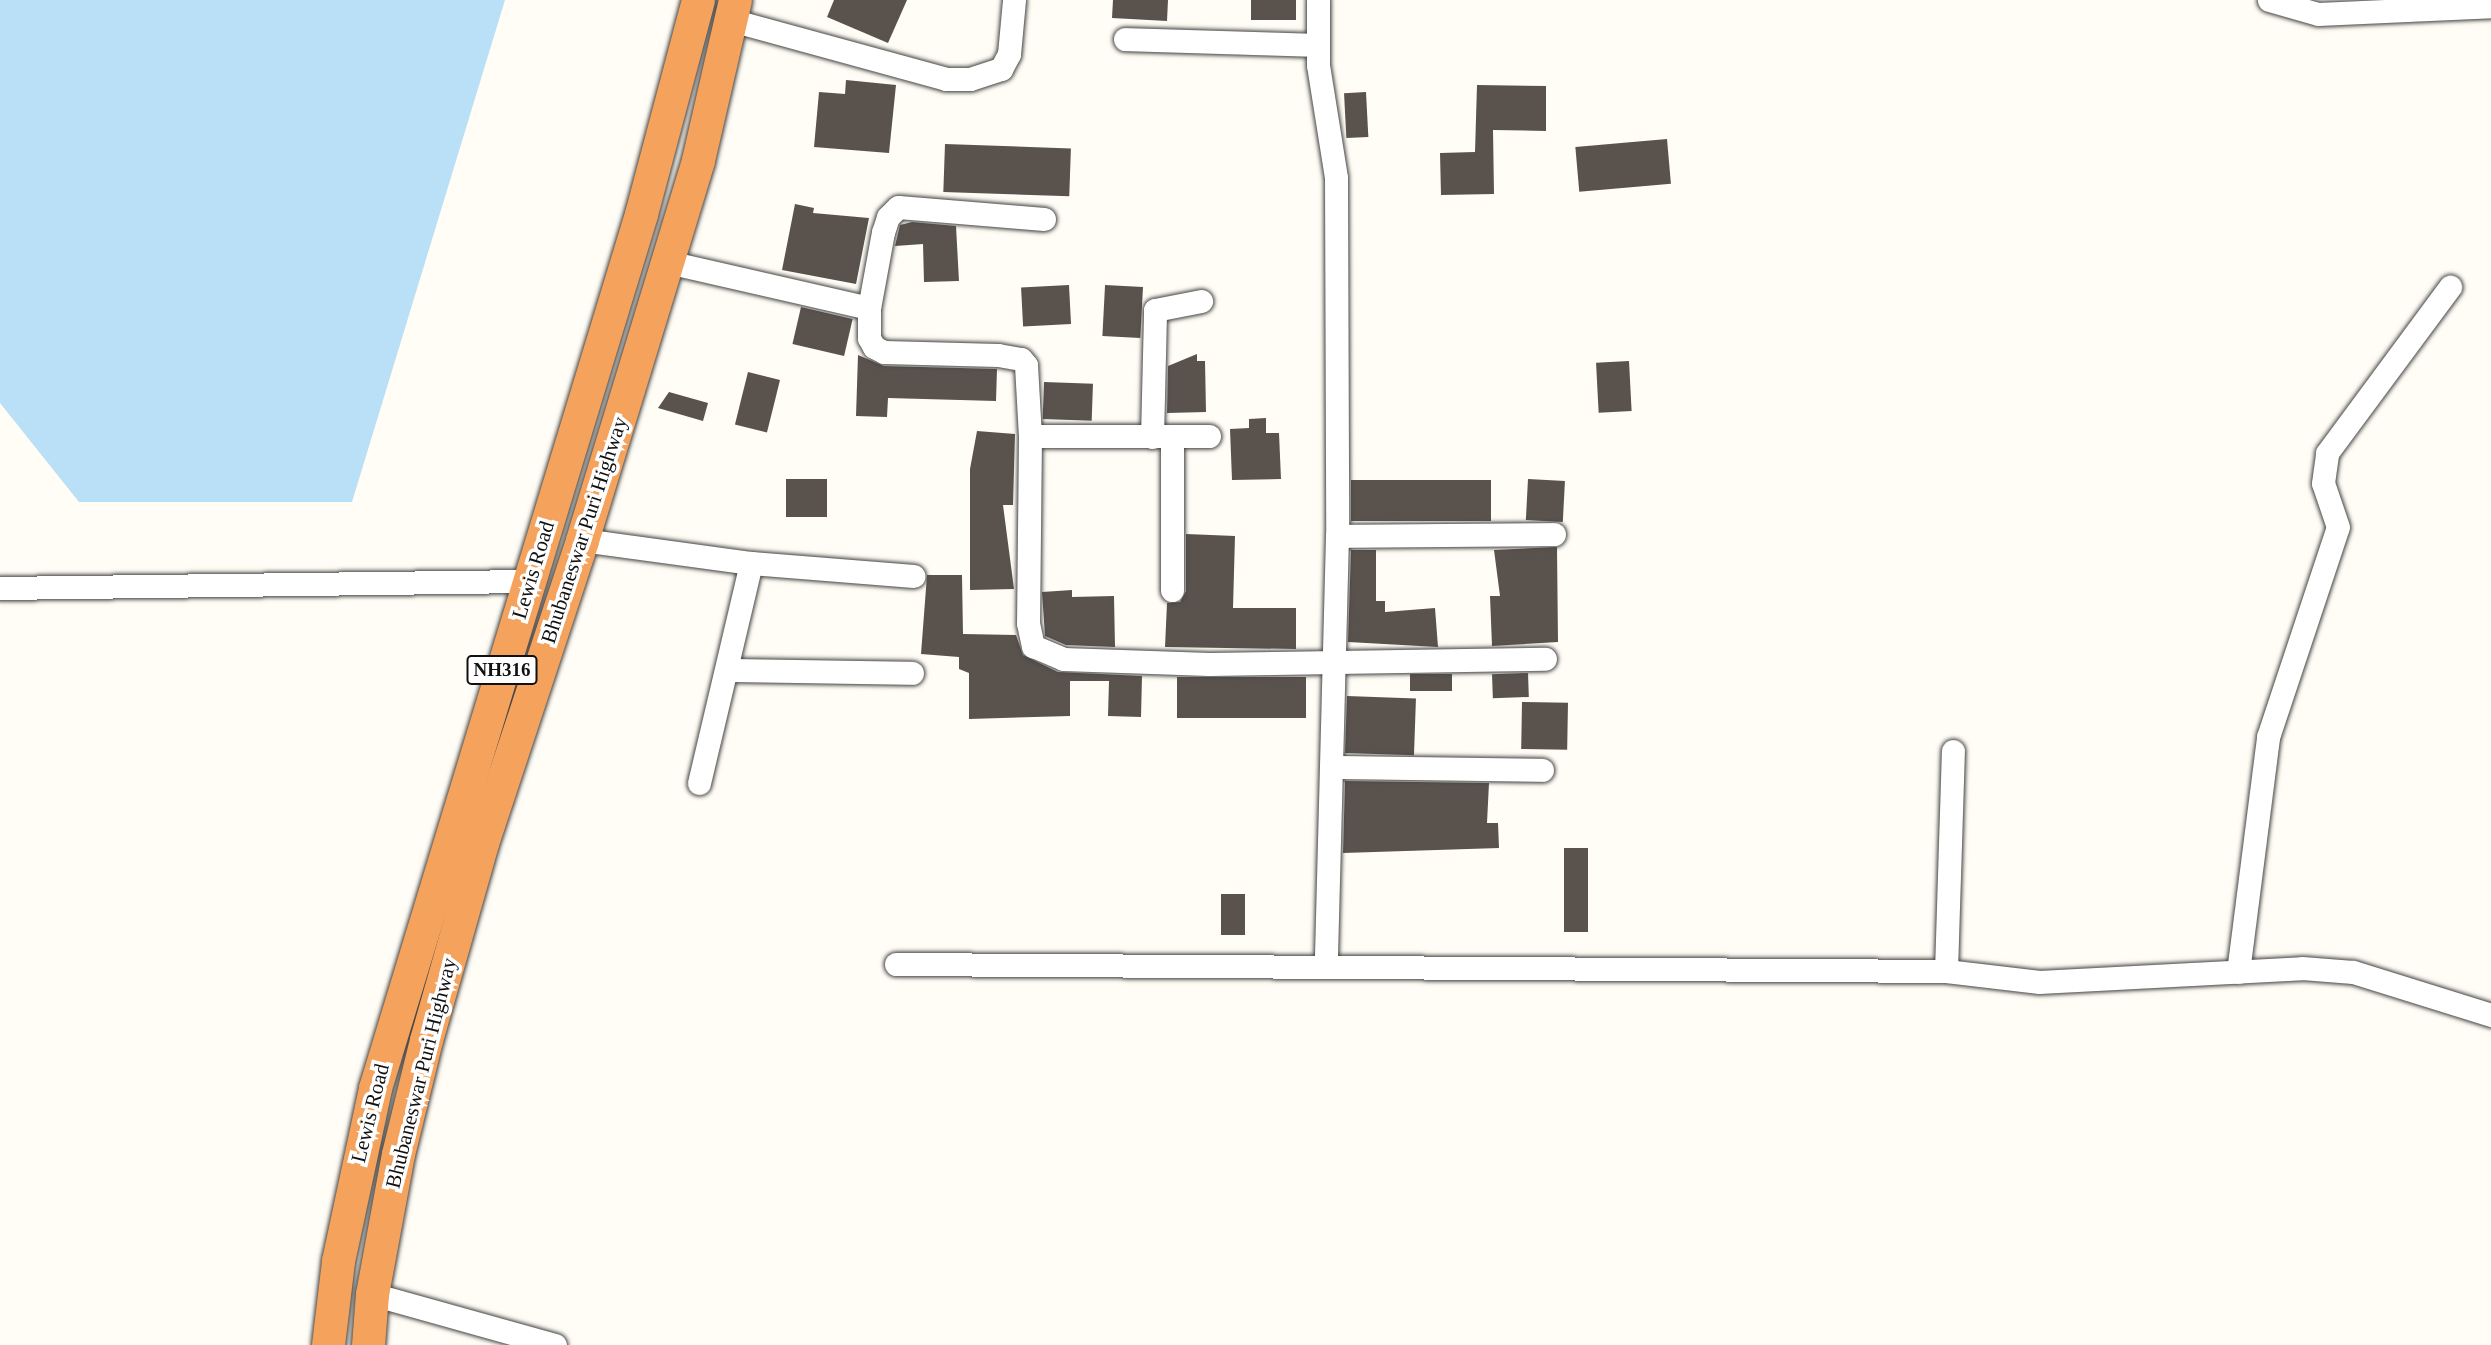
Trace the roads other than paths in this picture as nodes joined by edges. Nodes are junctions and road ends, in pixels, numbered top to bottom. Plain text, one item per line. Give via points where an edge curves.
1 (698, 0) edge
2 (1014, 0) edge
3 (1318, 0) edge
4 (2269, 0) edge
5 (2491, 6) edge
6 (733, 10) edge
7 (1125, 39) dead end
8 (1316, 45) junction
9 (1044, 219) dead end
10 (667, 262) junction
11 (2450, 287) dead end
12 (1201, 301) dead end
13 (869, 308) junction
14 (1031, 436) junction
15 (1209, 436) dead end
16 (1162, 437) junction
17 (1554, 534) dead end
18 (1336, 536) junction
19 (582, 540) junction
20 (751, 564) junction
21 (913, 576) dead end
22 (530, 581) junction
23 (0, 588) edge
24 (1172, 590) dead end
25 (1545, 659) dead end
26 (1332, 662) junction
27 (727, 670) junction
28 (912, 673) dead end
29 (1954, 751) dead end
30 (1332, 767) junction
31 (1542, 770) dead end
32 (699, 783) dead end
33 (896, 964) dead end
34 (1326, 967) junction
35 (1946, 971) junction
36 (2238, 972) junction
37 (2491, 1015) edge
38 (372, 1294) junction
39 (328, 1345) edge
40 (368, 1345) edge
41 (555, 1345) edge

1 - 22 highway, Lewis Road / NH316 via 649,188
2 - 6 street via 1009,54 1001,69 970,79 946,79
3 - 8 street
4 - 5 street via 2318,15
6 - 10 highway, Bhubaneswar Puri Highway / NH316 via 698,160
7 - 8 street
8 - 18 street via 1336,178
9 - 13 street via 898,207 883,232
10 - 13 street
10 - 19 highway, Bhubaneswar Puri Highway / NH316
11 - 36 street via 2327,453 2323,483 2338,527 2265,748
12 - 16 street via 1155,310
13 - 14 street via 869,338 884,352 1021,359 1028,374
14 - 16 street
14 - 26 street via 1028,624 1033,646 1040,652 1087,661
15 - 16 street
16 - 24 street
17 - 18 street
18 - 26 street
19 - 20 street
19 - 38 highway, Bhubaneswar Puri Highway / NH316 via 482,843 426,1040 398,1154
20 - 21 street
20 - 27 street
22 - 23 street
22 - 39 highway, Lewis Road / NH316 via 375,1088 340,1249
25 - 26 street
26 - 30 street
27 - 28 street
27 - 32 street
29 - 35 street
30 - 31 street
30 - 34 street
33 - 34 street
34 - 35 street
35 - 36 street via 2039,982
36 - 37 street via 2302,968 2353,972
38 - 40 highway, Bhubaneswar Puri Highway / NH316
38 - 41 street

